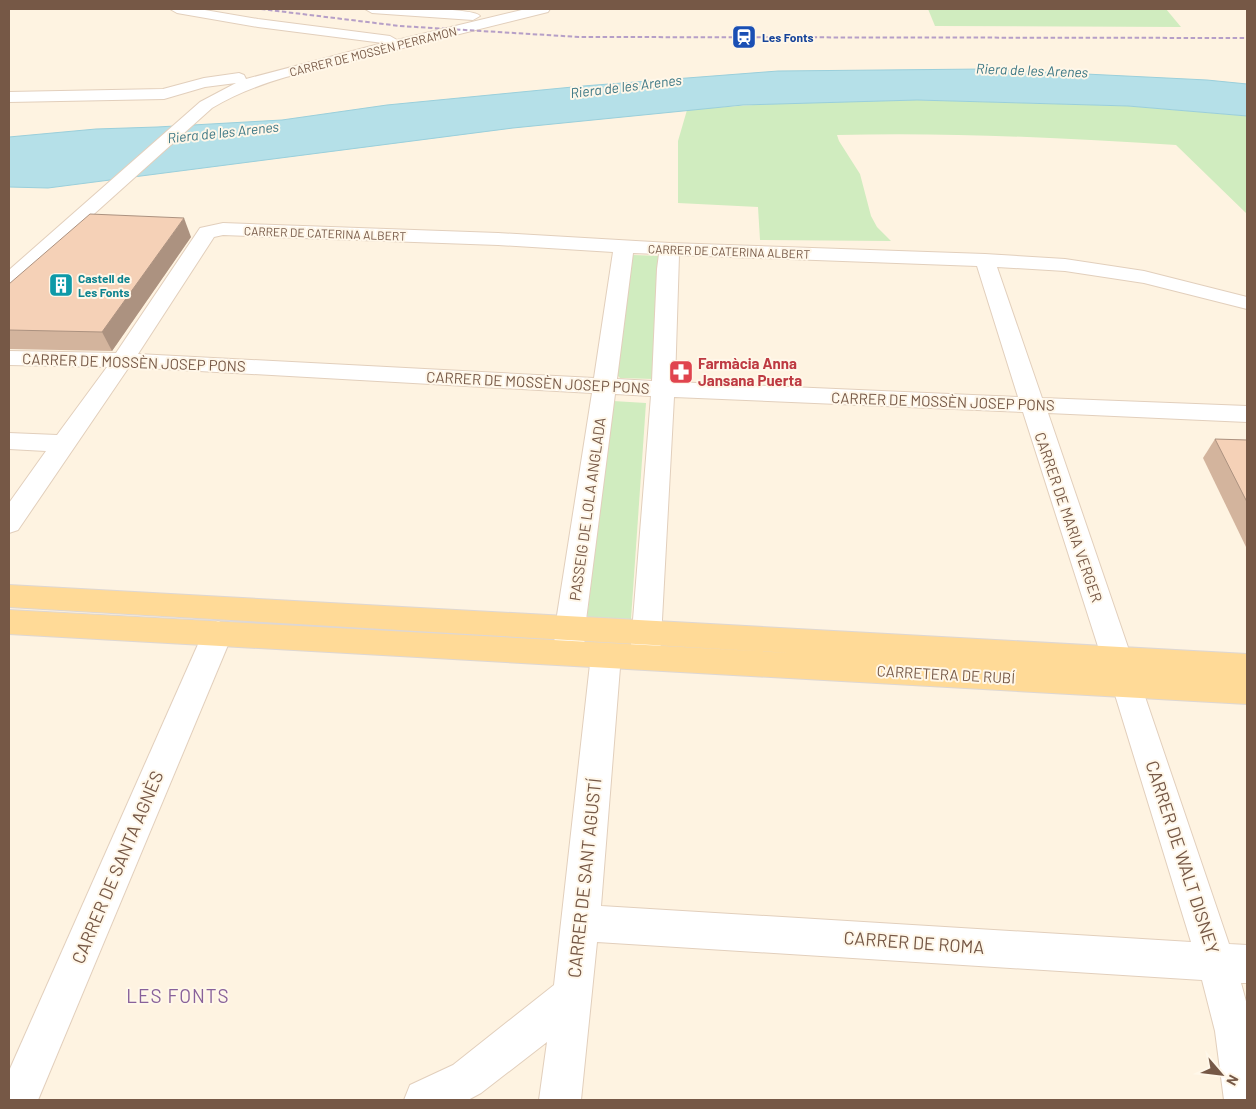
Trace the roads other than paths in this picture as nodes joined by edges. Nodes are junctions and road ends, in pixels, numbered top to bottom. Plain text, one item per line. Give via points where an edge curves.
1 (177, 9) edge
2 (372, 9) edge
3 (503, 9) edge
4 (543, 9) edge
5 (469, 12) edge
6 (404, 42) junction
7 (257, 81) junction
8 (9, 97) edge
9 (624, 246) junction
10 (670, 249) junction
11 (985, 260) junction
12 (9, 280) edge
13 (1247, 304) edge
14 (9, 358) edge
15 (123, 360) junction
16 (604, 386) junction
17 (663, 389) junction
18 (1032, 405) junction
19 (1247, 414) edge
20 (9, 441) edge
21 (64, 444) junction
22 (9, 523) edge
23 (9, 596) edge
24 (9, 622) edge
25 (218, 633) junction
26 (569, 641) junction
27 (646, 645) junction
28 (606, 655) junction
29 (1247, 667) edge
30 (1122, 672) junction
31 (1247, 691) edge
32 (581, 923) junction
33 (1232, 963) edge
34 (572, 996) junction
35 (1241, 1040) edge
36 (17, 1100) edge
37 (425, 1100) edge
38 (560, 1100) edge
39 (1245, 1100) edge

1 - 6 street
2 - 5 street
3 - 5 street via 489,15
4 - 6 street, CARRER DE MOSSÈN PERRAMON
6 - 7 street, CARRER DE MOSSÈN PERRAMON
7 - 8 street via 225,79 164,94
7 - 12 street, CARRER DE MOSSÈN PERRAMON via 224,92 206,105
9 - 10 street, CARRER DE CATERINA ALBERT
9 - 15 street, CARRER DE CATERINA ALBERT via 223,229 207,232
9 - 16 street, PASSEIG DE LOLA ANGLADA
10 - 11 street, CARRER DE CATERINA ALBERT
10 - 17 street
11 - 13 street, CARRER DE CATERINA ALBERT via 1065,264 1110,271 1175,284
11 - 18 street, CARRER DE MARIA VERGER
14 - 15 street, CARRER DE MOSSÈN JOSEP PONS
15 - 16 street, CARRER DE MOSSÈN JOSEP PONS
15 - 21 street
16 - 17 street, CARRER DE MOSSÈN JOSEP PONS
16 - 26 street, PASSEIG DE LOLA ANGLADA
17 - 18 street, CARRER DE MOSSÈN JOSEP PONS
17 - 27 street
18 - 19 street, CARRER DE MOSSÈN JOSEP PONS
18 - 30 street, CARRER DE MARIA VERGER
20 - 21 street
21 - 22 street
23 - 26 main road
24 - 25 main road
25 - 26 main road
25 - 36 street, CARRER DE SANTA AGNÈS
26 - 27 main road
26 - 28 main road
27 - 28 main road
27 - 30 main road, CARRETERA DE RUBÍ
28 - 32 street, CARRER DE SANT AGUSTÍ
29 - 30 main road, CARRETERA DE RUBÍ
30 - 31 main road, CARRETERA DE RUBÍ
30 - 33 street, CARRER DE WALT DISNEY
32 - 33 street, CARRER DE ROMA
32 - 34 street, CARRER DE SANT AGUSTÍ
33 - 35 street, CARRER DE WALT DISNEY
34 - 37 street via 467,1079
34 - 38 street, CARRER DE SANT AGUSTÍ
35 - 39 street, CARRER DE WALT DISNEY

